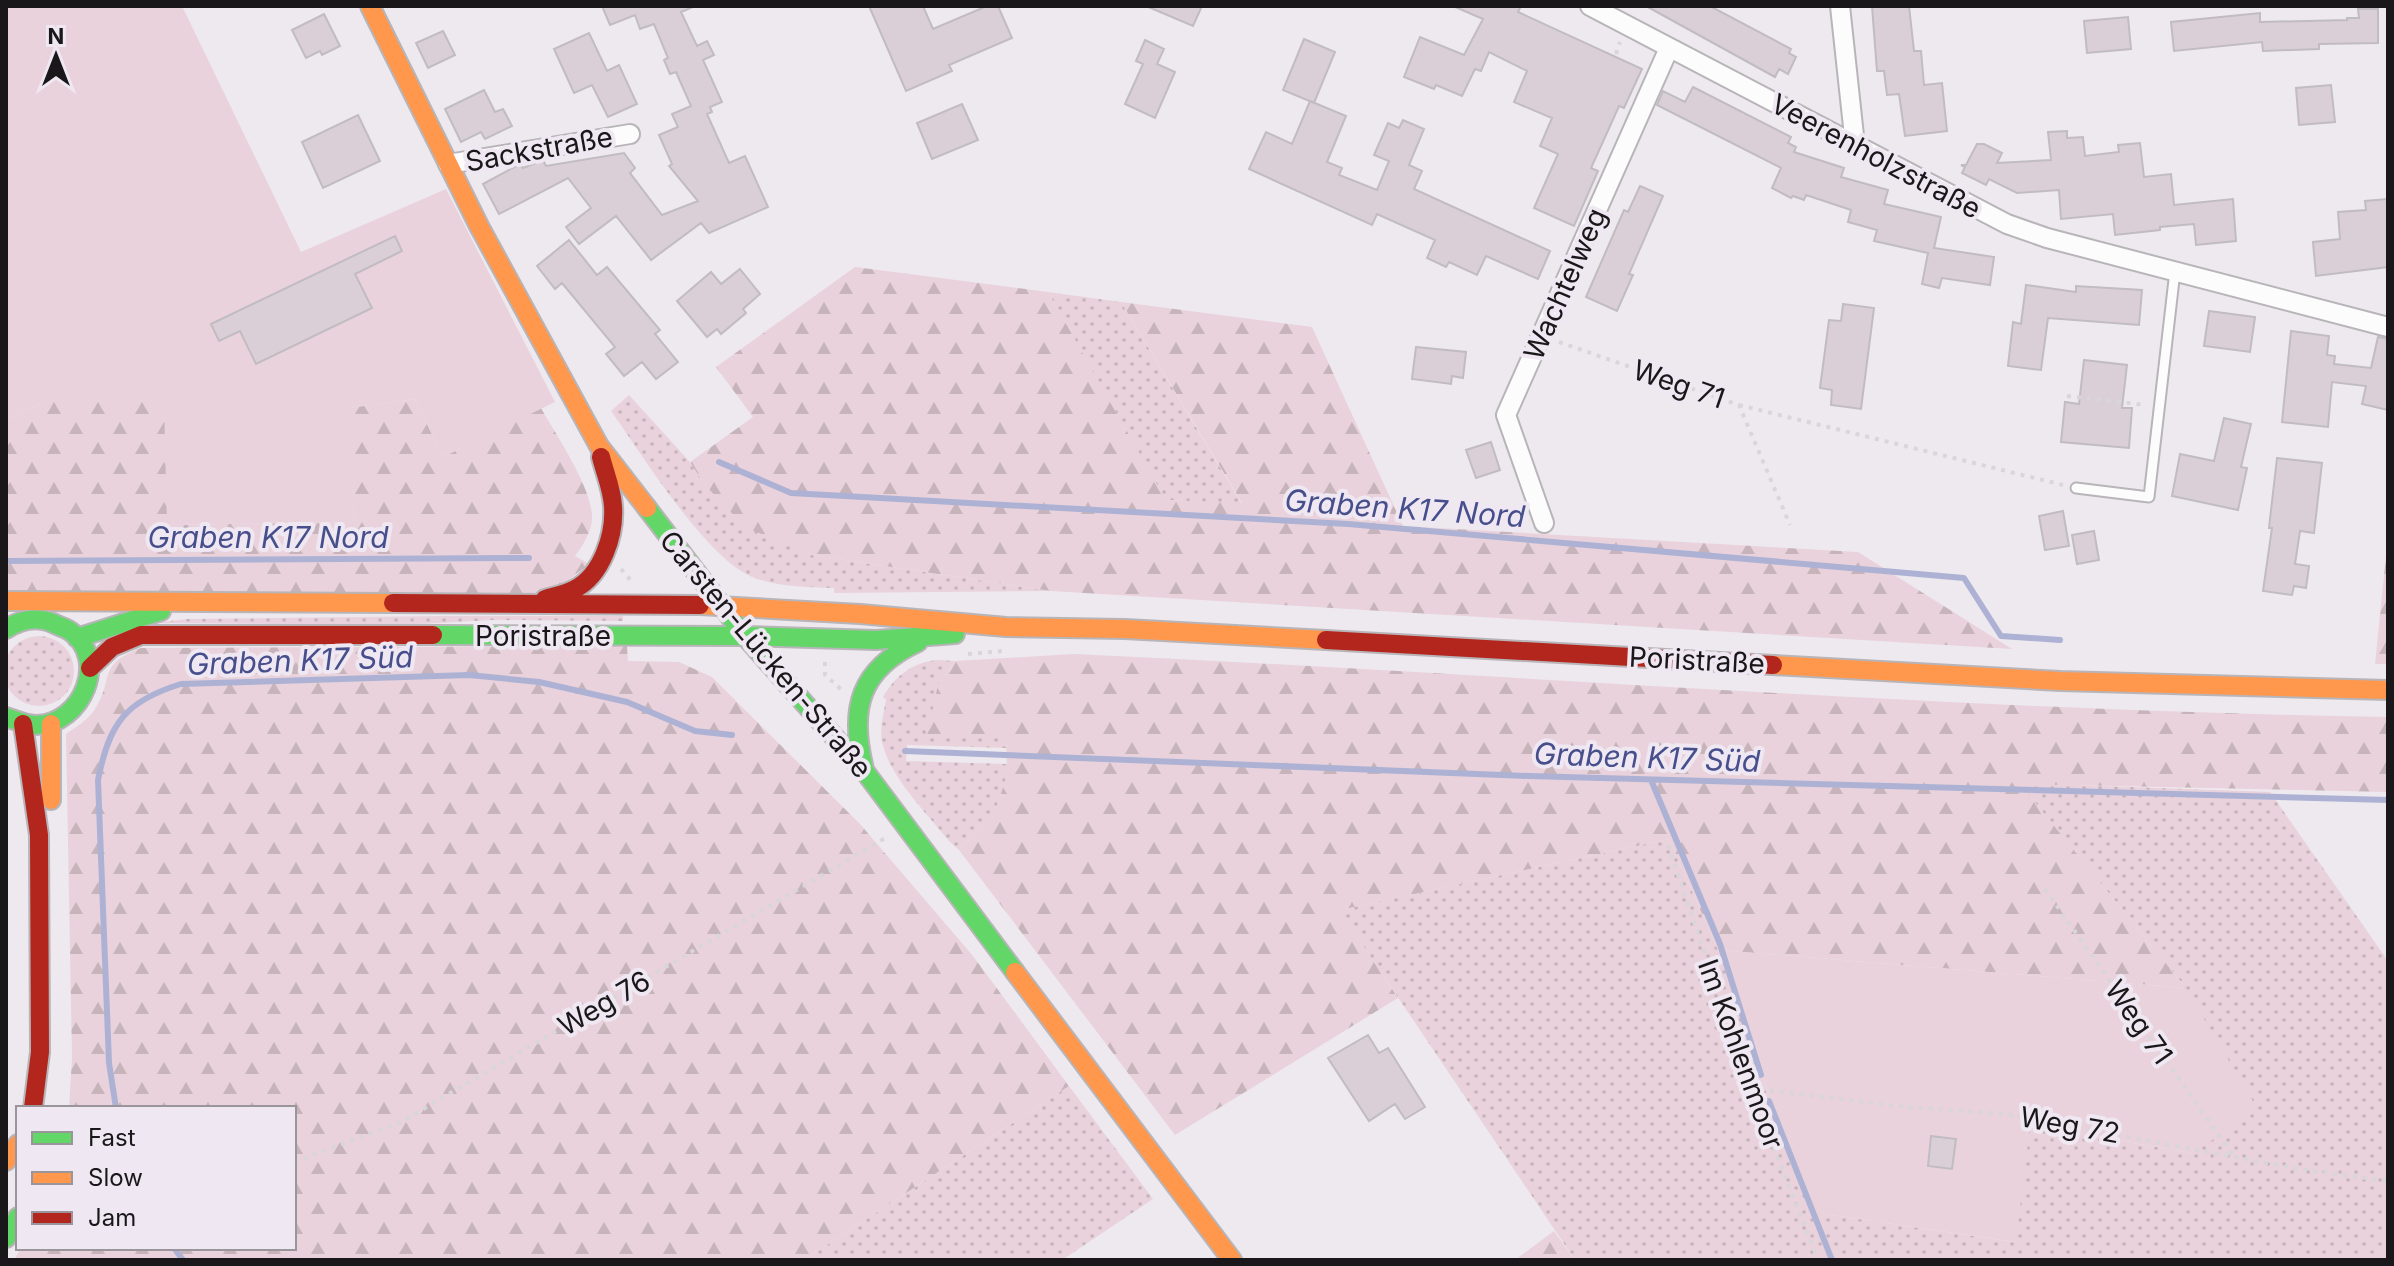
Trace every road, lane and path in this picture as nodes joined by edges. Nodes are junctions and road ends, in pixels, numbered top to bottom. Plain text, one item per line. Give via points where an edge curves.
1 (370, 6) edge
2 (1590, 6) edge
3 (1840, 6) edge
4 (1669, 48) junction
5 (630, 134) dead end
6 (1855, 145) junction
7 (448, 164) junction
8 (2175, 271) junction
9 (2388, 327) edge
10 (1542, 335) junction
11 (2067, 396) dead end
12 (1739, 405) junction
13 (2159, 407) junction
14 (599, 446) junction
15 (2076, 488) joint
16 (1544, 523) dead end
17 (1790, 525) dead end
18 (600, 561) junction
19 (6, 601) edge
20 (204, 601) junction
21 (525, 605) junction
22 (633, 605) junction
23 (722, 605) junction
24 (1006, 627) junction
25 (6, 629) edge
26 (745, 636) junction
27 (77, 638) junction
28 (933, 638) junction
29 (90, 668) junction
30 (2388, 690) edge
31 (14, 720) edge
32 (51, 724) junction
33 (866, 773) junction
34 (13, 782) dead end
35 (905, 826) junction
36 (39, 835) junction
37 (1668, 845) dead end
38 (2045, 889) dead end
39 (1750, 1088) junction
40 (33, 1106) edge
41 (51, 1106) edge
42 (2232, 1154) junction
43 (296, 1161) edge
44 (2388, 1181) edge
45 (16, 1220) edge
46 (6, 1238) edge
47 (1232, 1260) edge
48 (1818, 1260) edge

1 - 7 main road, Carsten-Lücken-Straße
2 - 4 street, Veerenholzstraße
3 - 6 street
4 - 6 street, Veerenholzstraße
4 - 10 street, Wachtelweg
5 - 7 street, Sackstraße
6 - 8 street, Veerenholzstraße via 2007,224
7 - 14 main road, Carsten-Lücken-Straße
8 - 9 street, Veerenholzstraße
8 - 13 lane
10 - 12 path, Weg 71
10 - 16 street, Wachtelweg via 1506,415
11 - 13 path
12 - 15 path
12 - 17 path, Weg 71
13 - 15 lane via 2149,497
14 - 18 main road via 614,510
14 - 23 main road, Carsten-Lücken-Straße
18 - 21 main road via 577,589
18 - 22 path via 622,569 632,582
19 - 20 main road, Poristraße
20 - 21 main road, Poristraße
20 - 27 main road, Poristraße
21 - 22 main road, Poristraße
22 - 23 main road, Poristraße
23 - 24 main road, Poristraße
23 - 26 main road, Carsten-Lücken-Straße
24 - 28 main road, Poristraße
24 - 30 main road, Poristraße via 1125,629 2060,681
25 - 27 main road via 39,619 66,628
26 - 28 main road, Poristraße
26 - 29 main road, Poristraße via 141,635 112,647
26 - 33 main road, Carsten-Lücken-Straße
27 - 29 main road
28 - 33 main road via 897,649 868,679 856,717 856,743
29 - 32 main road via 84,697
31 - 32 main road
31 - 36 main road
32 - 41 main road
33 - 35 main road, Carsten-Lücken-Straße
34 - 36 main road
35 - 43 path, Weg 76 via 401,1122
35 - 47 main road, Carsten-Lücken-Straße
36 - 40 main road via 40,1052
37 - 39 path, Im Kohlenmoor
38 - 42 path, Weg 71
39 - 42 path, Weg 72 via 2006,1114
39 - 48 path, Im Kohlenmoor
42 - 44 path, Weg 72
45 - 46 main road

